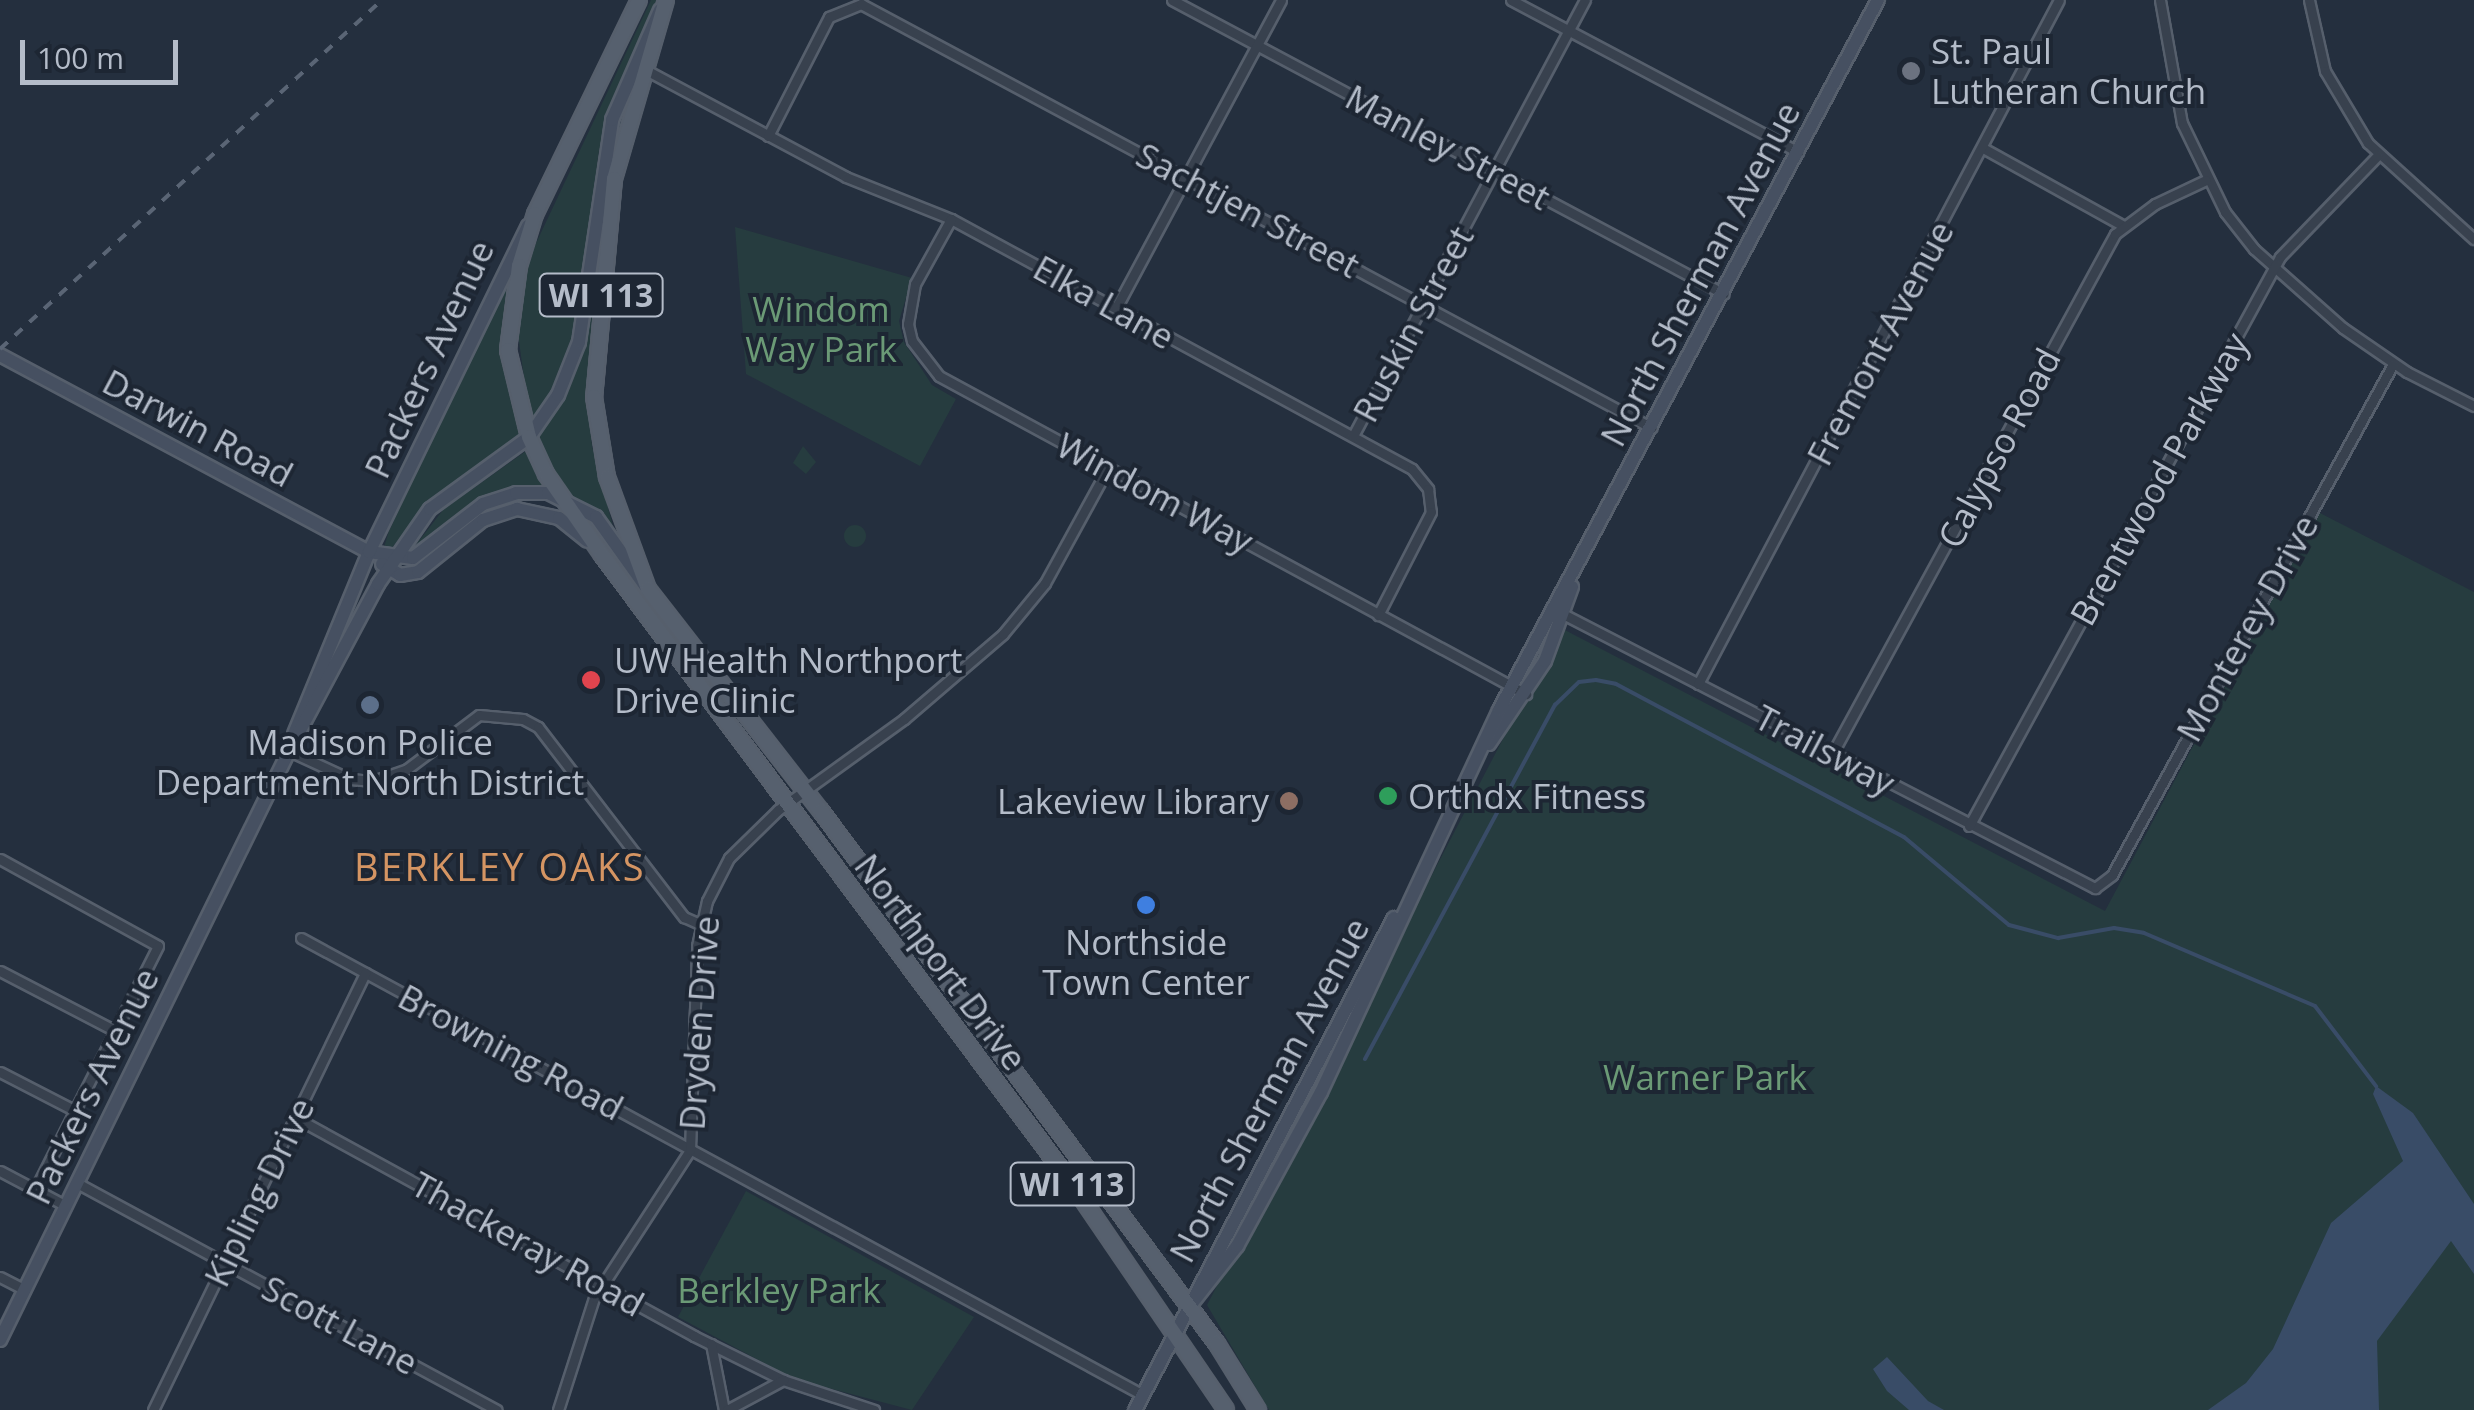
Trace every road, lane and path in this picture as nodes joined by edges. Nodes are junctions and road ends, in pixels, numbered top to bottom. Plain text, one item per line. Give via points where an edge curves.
1 (640, 0) edge
2 (666, 0) edge
3 (1172, 0) edge
4 (1281, 0) edge
5 (1511, 0) edge
6 (1585, 0) edge
7 (1878, 0) edge
8 (2059, 0) edge
9 (2160, 0) edge
10 (2309, 0) edge
11 (1569, 31) junction
12 (1257, 45) junction
13 (644, 69) junction
14 (768, 136) junction
15 (1983, 148) junction
16 (1798, 152) junction
17 (2378, 154) junction
18 (1494, 172) junction
19 (1188, 177) junction
20 (2206, 180) junction
21 (534, 214) junction
22 (950, 218) junction
23 (2124, 226) junction
24 (2474, 240) edge
25 (2275, 268) junction
26 (1724, 294) junction
27 (1424, 305) junction
28 (1116, 308) junction
29 (0, 355) edge
30 (2393, 364) junction
31 (2474, 406) edge
32 (1653, 429) junction
33 (1353, 436) junction
34 (529, 437) junction
35 (1108, 468) junction
36 (561, 498) junction
37 (369, 552) junction
38 (602, 555) junction
39 (391, 564) junction
40 (648, 589) junction
41 (1560, 612) junction
42 (1378, 615) junction
43 (1698, 684) junction
44 (1511, 687) junction
45 (1526, 694) junction
46 (1484, 749) junction
47 (289, 751) junction
48 (1832, 754) junction
49 (806, 791) junction
50 (786, 805) junction
51 (1969, 826) junction
52 (0, 859) edge
53 (2096, 887) joint
54 (702, 924) junction
55 (301, 938) dead end
56 (0, 970) edge
57 (365, 973) junction
58 (114, 1030) junction
59 (962, 1040) junction
60 (1006, 1059) junction
61 (0, 1072) edge
62 (74, 1110) junction
63 (296, 1118) junction
64 (690, 1150) junction
65 (0, 1171) edge
66 (77, 1183) junction
67 (34, 1190) junction
68 (66, 1206) junction
69 (225, 1263) junction
70 (0, 1277) edge
71 (601, 1285) junction
72 (25, 1290) junction
73 (1190, 1307) junction
74 (1176, 1332) junction
75 (0, 1340) edge
76 (712, 1344) junction
77 (782, 1380) junction
78 (1143, 1395) junction
79 (156, 1409) edge
80 (497, 1410) edge
81 (558, 1410) edge
82 (725, 1410) edge
83 (874, 1410) edge
84 (1135, 1410) edge
85 (1226, 1410) edge
86 (1258, 1410) edge

1 - 21 main road, Packers Avenue / WI 113
2 - 13 main road, WI 113
2 - 34 main road, Packers Avenue via 612,120 575,356
3 - 12 street, Manley Street
4 - 12 street
5 - 11 street
6 - 11 street, Ruskin Street
7 - 16 main road, North Sherman Avenue
8 - 15 street, Fremont Avenue
9 - 20 street via 2182,123
10 - 17 street via 2325,71
11 - 16 street
11 - 18 street, Ruskin Street
12 - 18 street, Manley Street
12 - 19 street
13 - 14 street, Elka Lane
13 - 40 main road, WI 113 via 614,178 594,397 607,477
14 - 19 street, Sachtjen Street via 824,26 840,8 873,8
14 - 22 street, Elka Lane via 846,177
15 - 23 street
15 - 43 street, Fremont Avenue
16 - 26 main road, North Sherman Avenue
17 - 24 street
17 - 25 street, Brentwood Parkway
18 - 26 street, Manley Street
18 - 27 street, Ruskin Street
19 - 27 street, Sachtjen Street
19 - 28 street
20 - 23 street, Calypso Road
20 - 25 street
21 - 34 main road, WI 113 via 512,298 508,350
21 - 37 main road, Packers Avenue
22 - 28 street, Elka Lane
22 - 35 street, Windom Way via 915,284 909,313 923,360 939,376
23 - 48 street, Calypso Road
25 - 30 street
25 - 51 street, Brentwood Parkway
26 - 32 main road, North Sherman Avenue
27 - 32 street, Sachtjen Street
27 - 33 street, Ruskin Street
28 - 33 street, Elka Lane
29 - 37 main road, Darwin Road
30 - 31 street
30 - 53 street, Monterey Drive via 2112,874
32 - 41 main road, North Sherman Avenue
33 - 42 street, Elka Lane via 1420,475 1432,503 1429,522
34 - 36 main road, WI 113
34 - 39 main road, Packers Avenue via 430,509
35 - 42 street, Windom Way
35 - 49 street, Dryden Drive via 1044,582 1003,634
36 - 38 main road, WI 113
36 - 39 main road via 526,492 494,500 430,550
36 - 40 main road via 596,517
37 - 39 main road, Darwin Road
37 - 47 main road, Packers Avenue
38 - 39 main road via 560,518 517,509 483,520 418,572
38 - 50 main road, Northport Drive / WI 113
39 - 47 main road, Packers Avenue
40 - 49 main road, Northport Drive / WI 113
41 - 43 street, Trailsway
41 - 44 main road, North Sherman Avenue
41 - 45 main road, North Sherman Avenue
42 - 44 street, Windom Way
43 - 48 street, Trailsway
44 - 45 street, Windom Way
44 - 46 main road, North Sherman Avenue
45 - 46 main road, North Sherman Avenue
46 - 73 main road, North Sherman Avenue via 1290,1150 1231,1255
47 - 54 street via 350,780 372,781 407,769 478,715 523,720 538,727 684,917
47 - 66 main road, Packers Avenue
48 - 51 street, Trailsway
49 - 50 street, Dryden Drive
49 - 60 main road, Northport Drive / WI 113
50 - 54 street, Dryden Drive via 729,858
50 - 59 main road, Northport Drive / WI 113
51 - 53 street, Trailsway
52 - 58 street via 158,946
54 - 64 street, Dryden Drive
55 - 57 street, Browning Road
56 - 58 street
57 - 63 street, Kipling Drive
57 - 64 street, Browning Road
58 - 62 street
59 - 60 main road
59 - 74 main road, Northport Drive / WI 113
60 - 73 main road, Northport Drive / WI 113
61 - 62 street
62 - 67 street
63 - 69 street, Kipling Drive
63 - 71 street, Thackeray Road
64 - 71 street, Dryden Drive
64 - 78 street, Browning Road
65 - 67 street
66 - 68 main road, Packers Avenue
66 - 69 street, Scott Lane
67 - 68 street
68 - 72 main road, Packers Avenue
69 - 79 street, Kipling Drive
69 - 80 street, Scott Lane
70 - 72 street
71 - 76 street, Thackeray Road
71 - 81 street, Dryden Drive
72 - 75 main road, Packers Avenue
73 - 74 main road, North Sherman Avenue
73 - 86 main road, Northport Drive / WI 113
74 - 78 main road, North Sherman Avenue
74 - 85 main road, Northport Drive / WI 113
76 - 77 street, Thackeray Road
76 - 82 street
77 - 82 street
77 - 83 street, Thackeray Road
78 - 84 main road, North Sherman Avenue

